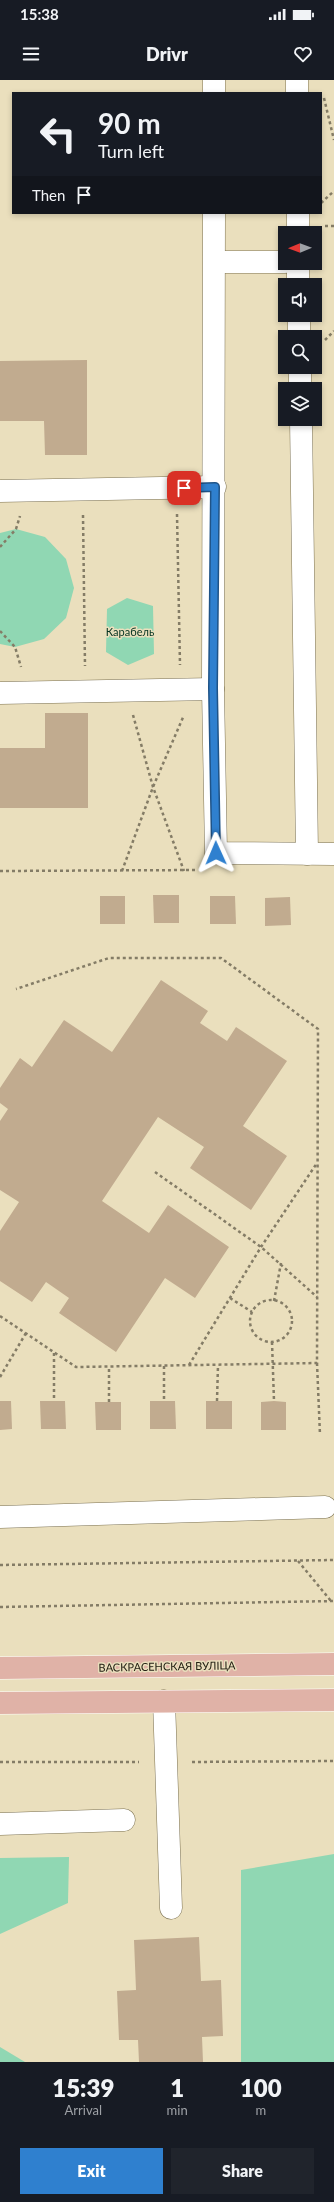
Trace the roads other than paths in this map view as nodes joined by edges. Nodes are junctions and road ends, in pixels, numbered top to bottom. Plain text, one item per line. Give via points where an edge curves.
1 (214, 80) edge
2 (297, 80) edge
3 (214, 92) edge
4 (297, 92) edge
5 (214, 214) edge
6 (298, 214) edge
7 (298, 226) edge
8 (214, 262) junction
9 (278, 262) edge
10 (301, 426) edge
11 (215, 487) junction
12 (0, 491) edge
13 (213, 688) junction
14 (0, 693) edge
15 (308, 854) junction
16 (334, 854) edge
17 (325, 1507) dead end
18 (0, 1517) edge
19 (334, 1664) edge
20 (0, 1668) edge
21 (334, 1700) edge
22 (164, 1701) junction
23 (0, 1703) edge
24 (124, 1820) dead end
25 (0, 1824) edge
26 (171, 1908) dead end

1 - 3 lane
2 - 4 lane
5 - 8 lane
6 - 7 lane
8 - 9 lane
8 - 11 lane
10 - 15 lane
11 - 12 lane
11 - 13 lane
13 - 14 lane
13 - 15 lane via 216,853
15 - 16 lane
17 - 18 lane
19 - 20 main road, ВАСКРАСЕНСКАЯ ВУЛІЦА
21 - 22 main road
22 - 23 main road
22 - 26 lane
24 - 25 lane

